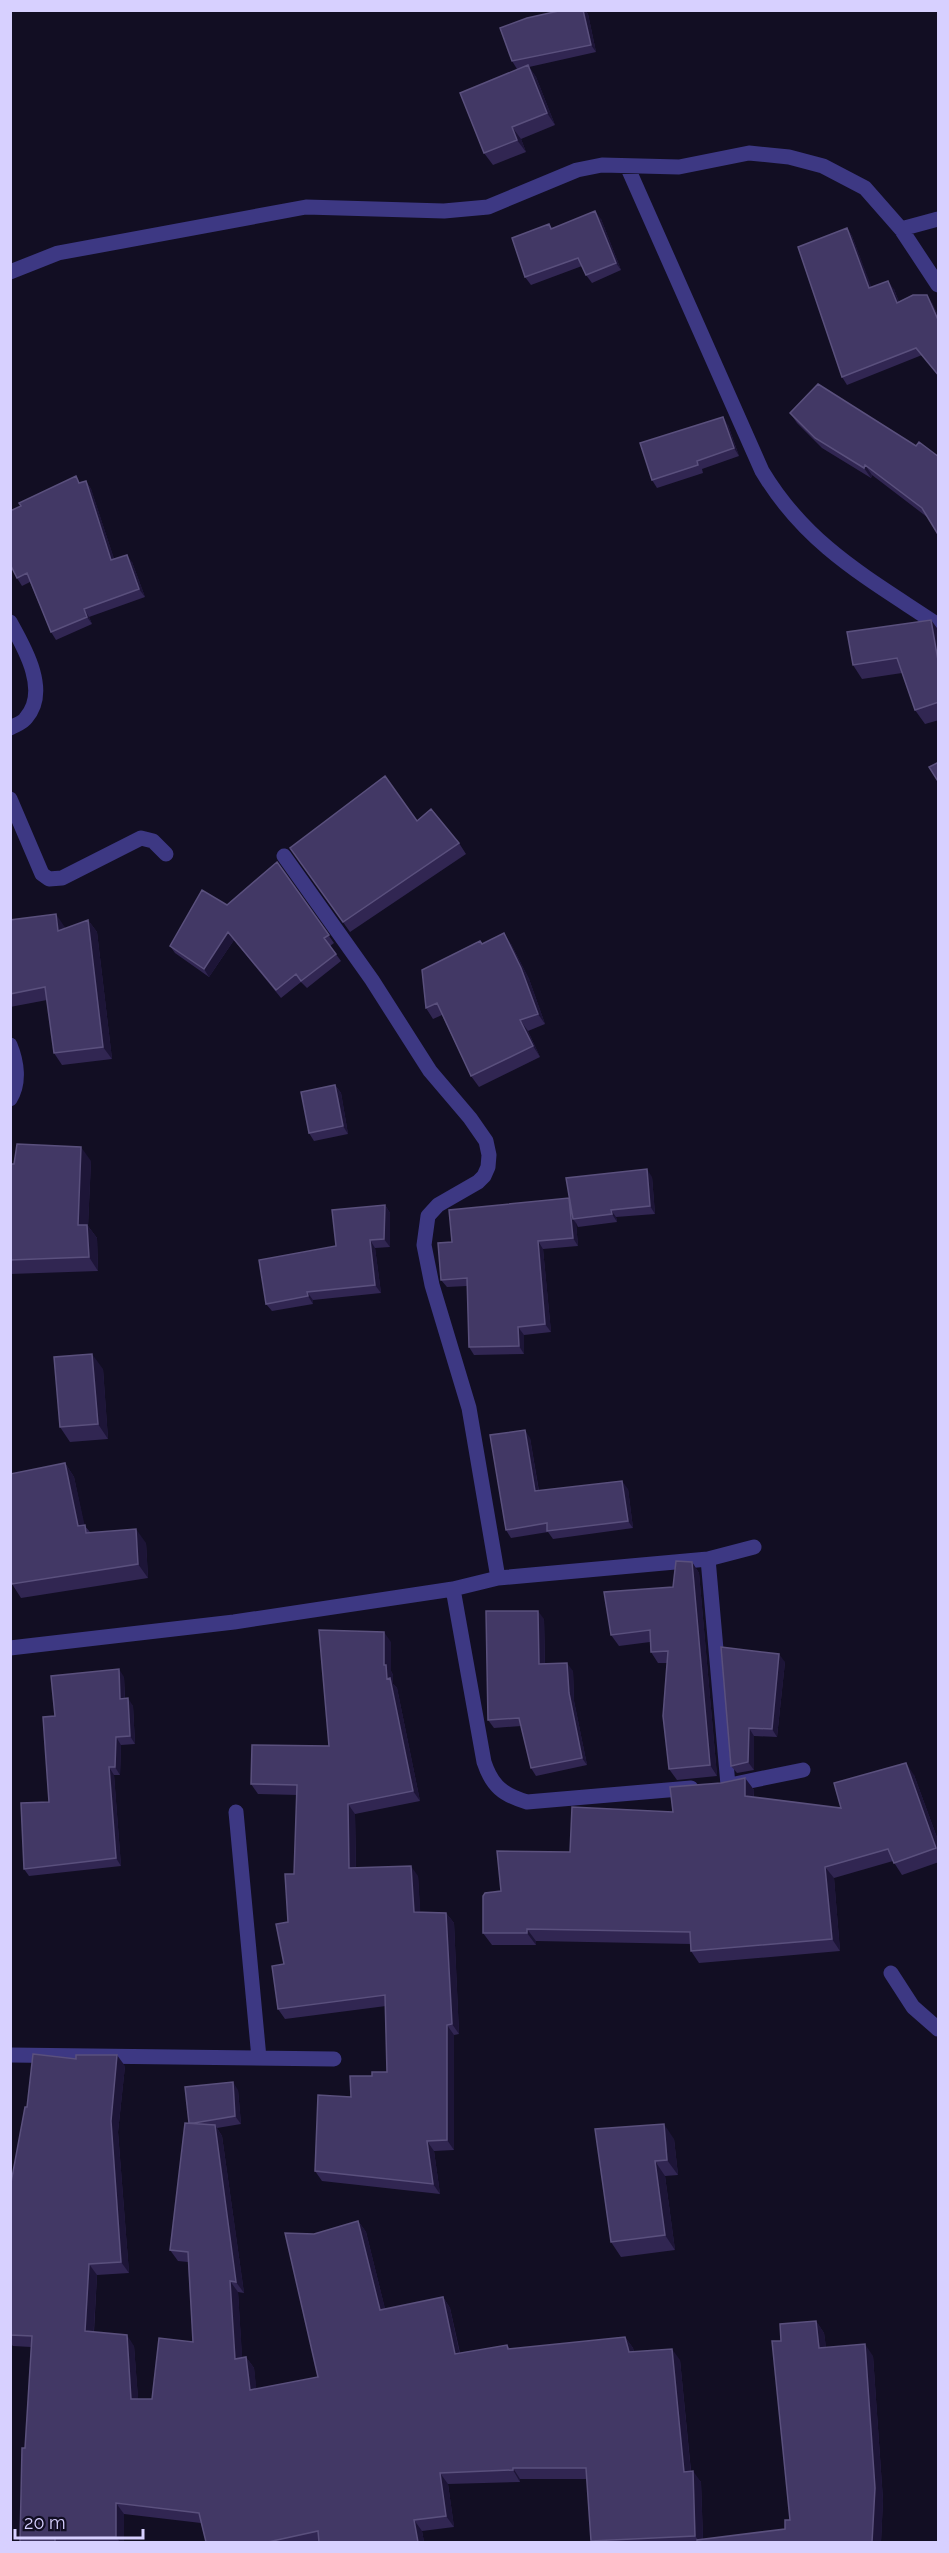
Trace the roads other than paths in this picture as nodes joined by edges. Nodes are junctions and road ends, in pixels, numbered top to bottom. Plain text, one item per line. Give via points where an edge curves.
1 (627, 166) junction
2 (939, 219) edge
3 (901, 230) junction
4 (10, 272) edge
5 (939, 285) edge
6 (10, 622) edge
7 (939, 625) edge
8 (10, 728) edge
9 (10, 799) edge
10 (166, 854) dead end
11 (284, 856) dead end
12 (10, 1045) edge
13 (10, 1099) edge
14 (754, 1547) dead end
15 (708, 1559) junction
16 (498, 1578) junction
17 (453, 1589) junction
18 (10, 1648) edge
19 (803, 1770) dead end
20 (716, 1786) junction
21 (236, 1812) dead end
22 (891, 1972) dead end
23 (939, 2029) edge
24 (10, 2055) edge
25 (259, 2058) junction
26 (334, 2060) dead end

1 - 3 street via 679,166 749,153 789,157 823,166 865,188
1 - 4 street via 613,164 577,170 488,207 444,211 306,207 58,253
1 - 7 street via 762,471 780,500 828,551
2 - 3 street
3 - 5 street
6 - 8 street via 29,656 35,682 33,705 26,719
9 - 10 street via 42,874 49,879 62,878 141,838 153,841
11 - 16 street via 372,980 430,1071 486,1141 489,1155 484,1176 438,1204 428,1216 424,1245 469,1408
12 - 13 street via 16,1084
14 - 15 street
15 - 16 street
15 - 20 street
16 - 17 street
17 - 18 street via 234,1622
17 - 20 street via 484,1762 499,1789 527,1802
19 - 20 street
21 - 25 street
22 - 23 street via 913,2007
24 - 25 street
25 - 26 street

